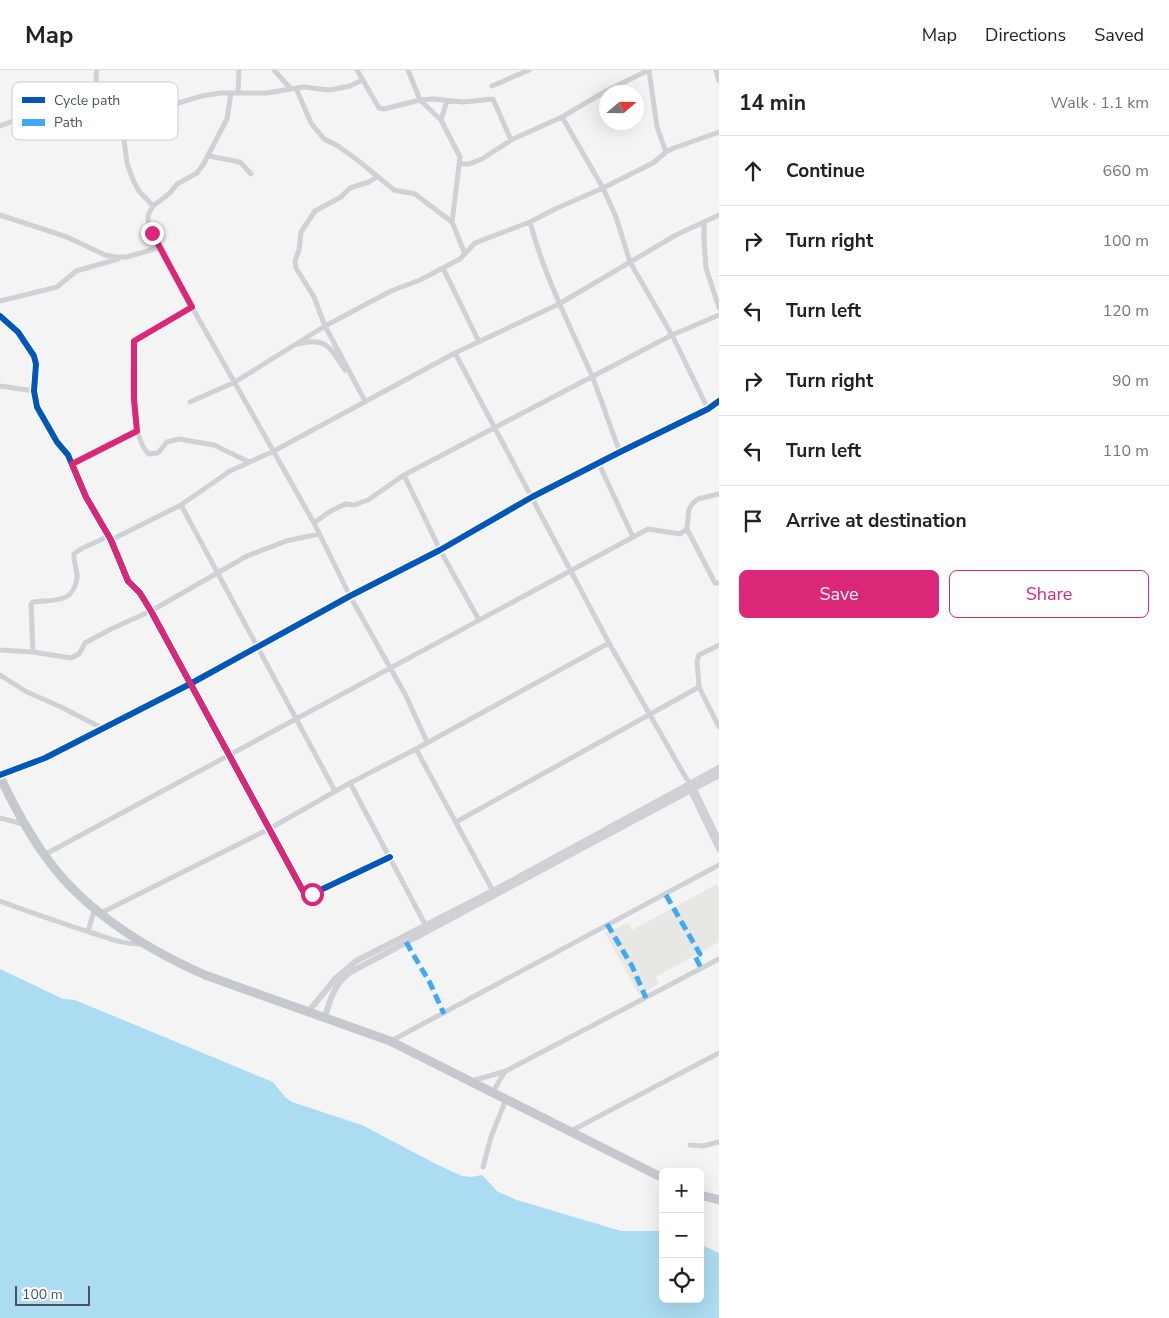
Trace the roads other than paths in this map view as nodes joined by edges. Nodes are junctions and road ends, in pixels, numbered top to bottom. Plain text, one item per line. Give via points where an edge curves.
1 (239, 70) edge
2 (274, 70) edge
3 (357, 70) edge
4 (408, 70) edge
5 (528, 70) edge
6 (716, 70) edge
7 (362, 80) junction
8 (719, 81) edge
9 (492, 86) dead end
10 (293, 88) junction
11 (231, 93) junction
12 (238, 93) junction
13 (420, 100) junction
14 (447, 101) junction
15 (178, 102) edge
16 (562, 117) junction
17 (441, 120) junction
18 (12, 121) edge
19 (0, 126) edge
20 (719, 132) edge
21 (124, 140) edge
22 (511, 140) junction
23 (666, 152) junction
24 (209, 156) junction
25 (459, 164) junction
26 (251, 174) dead end
27 (377, 177) junction
28 (603, 188) junction
29 (153, 206) junction
30 (719, 215) edge
31 (0, 216) edge
32 (452, 222) junction
33 (530, 222) junction
34 (704, 222) junction
35 (161, 247) junction
36 (465, 254) junction
37 (123, 257) junction
38 (630, 262) junction
39 (443, 268) junction
40 (0, 301) edge
41 (559, 304) junction
42 (192, 307) junction
43 (719, 308) edge
44 (719, 315) edge
45 (0, 316) edge
46 (325, 326) junction
47 (672, 335) junction
48 (479, 342) junction
49 (288, 348) junction
50 (455, 353) junction
51 (592, 377) junction
52 (354, 380) junction
53 (235, 382) junction
54 (0, 386) edge
55 (34, 391) junction
56 (365, 401) junction
57 (719, 401) edge
58 (190, 402) dead end
59 (708, 409) junction
60 (494, 427) junction
61 (137, 431) junction
62 (274, 451) junction
63 (620, 452) junction
64 (249, 462) junction
65 (72, 464) junction
66 (599, 464) junction
67 (404, 475) junction
68 (719, 494) edge
69 (532, 497) junction
70 (181, 505) junction
71 (314, 523) junction
72 (687, 529) junction
73 (319, 534) junction
74 (110, 537) junction
75 (634, 537) junction
76 (440, 550) junction
77 (571, 571) junction
78 (219, 573) junction
79 (719, 583) edge
80 (350, 596) junction
81 (151, 611) junction
82 (479, 620) junction
83 (609, 643) junction
84 (719, 645) edge
85 (258, 646) junction
86 (0, 650) edge
87 (33, 652) junction
88 (390, 667) junction
89 (0, 675) edge
90 (190, 684) junction
91 (699, 688) junction
92 (651, 715) junction
93 (295, 719) junction
94 (719, 727) edge
95 (102, 728) junction
96 (427, 742) junction
97 (416, 749) junction
98 (229, 756) junction
99 (719, 768) edge
100 (719, 775) edge
101 (0, 776) edge
102 (350, 782) junction
103 (690, 785) junction
104 (335, 791) junction
105 (0, 818) edge
106 (456, 822) junction
107 (23, 824) junction
108 (269, 828) junction
109 (719, 840) edge
110 (719, 850) edge
111 (44, 855) junction
112 (390, 857) junction
113 (719, 865) edge
114 (493, 891) junction
115 (0, 900) edge
116 (98, 911) junction
117 (426, 926) junction
118 (88, 932) junction
119 (143, 944) junction
120 (719, 959) edge
121 (309, 1012) junction
122 (323, 1017) junction
123 (390, 1041) junction
124 (719, 1053) edge
125 (506, 1071) junction
126 (472, 1081) junction
127 (493, 1092) junction
128 (506, 1099) junction
129 (570, 1132) junction
130 (719, 1142) edge
131 (690, 1145) dead end
132 (483, 1167) dead end
133 (659, 1176) edge
134 (719, 1193) edge
135 (704, 1196) edge
136 (719, 1200) edge

1 - 12 street
2 - 10 street
3 - 7 street
4 - 13 street
5 - 9 street
6 - 8 street
7 - 10 street via 340,89
7 - 13 street via 380,109
10 - 12 street via 267,93
10 - 27 street via 316,131
11 - 12 street
11 - 15 street
11 - 24 street via 227,119
13 - 14 street
13 - 17 street
14 - 17 street
14 - 22 street via 493,100
16 - 22 street
16 - 23 street via 648,70 657,127
16 - 28 street
17 - 25 street via 458,153
18 - 19 street
20 - 23 street
21 - 29 street via 133,180
22 - 25 street via 482,159
23 - 28 street via 653,163
24 - 26 street via 240,162
24 - 29 street via 197,173 177,184
25 - 32 street
27 - 32 street via 394,190 415,194
27 - 46 street via 350,188 317,210 301,232 296,268 314,297
28 - 33 street
28 - 38 street
29 - 35 street via 148,220
30 - 34 street
31 - 37 street via 67,237 106,254
32 - 36 street
33 - 36 street via 475,243
33 - 41 street
34 - 38 street
34 - 43 street via 706,268
35 - 37 street
35 - 42 street
36 - 39 street
37 - 40 street via 76,271 56,287
38 - 41 street
38 - 47 street
39 - 46 street
39 - 48 street
41 - 48 street
41 - 51 street
42 - 53 street
42 - 61 street via 134,341
44 - 47 street
45 - 55 street via 18,332 34,356
46 - 49 street
46 - 52 street
47 - 51 street
47 - 59 street
48 - 50 street
49 - 52 street via 312,341 321,342 328,346
49 - 53 street
50 - 56 street
50 - 60 street
51 - 60 street
51 - 63 street
52 - 56 street
53 - 58 street
53 - 62 street
54 - 55 street
55 - 65 street via 37,407
56 - 62 street
57 - 59 street
59 - 63 street
60 - 67 street
60 - 69 street
61 - 64 street via 149,454 158,453 168,442 179,439 214,446
61 - 65 street
62 - 64 street
62 - 71 street
63 - 66 street
64 - 70 street via 230,471
65 - 74 street via 86,497
66 - 69 street
66 - 75 street
67 - 71 street via 368,500 354,505 345,504
67 - 76 street
68 - 72 street via 692,503
69 - 76 street
69 - 77 street
70 - 74 street
70 - 78 street
71 - 73 street
72 - 75 street via 680,534 648,529
72 - 79 street via 714,581
73 - 78 street via 273,545
73 - 80 street
74 - 81 street via 128,581
74 - 87 street via 74,554 77,578 67,598 31,604
75 - 77 street
76 - 80 street
76 - 82 street
77 - 82 street
77 - 83 street
78 - 81 street
78 - 85 street
80 - 85 street
80 - 88 street
81 - 87 street via 85,643 79,654 72,658
81 - 90 street
82 - 88 street
83 - 92 street
83 - 96 street
84 - 91 street via 699,655
85 - 90 street
85 - 93 street
86 - 87 street
88 - 93 street
88 - 96 street
89 - 95 street via 27,692
90 - 95 street
90 - 98 street
91 - 92 street
91 - 94 street
92 - 103 street
92 - 106 street
93 - 98 street
93 - 104 street
95 - 101 street via 45,758
96 - 97 street
97 - 102 street
97 - 106 street
98 - 108 street
98 - 111 street
99 - 103 street
100 - 103 street
101 - 107 highway
102 - 104 street
102 - 112 street
103 - 109 street
103 - 110 street
103 - 114 street
103 - 122 street via 349,973 333,992
104 - 108 street
105 - 107 street
106 - 114 street
107 - 111 highway
108 - 112 street via 303,891 308,894
108 - 116 street
111 - 116 highway via 64,880
112 - 117 street
113 - 123 street
114 - 117 street
115 - 118 street
116 - 118 street
116 - 119 highway
117 - 121 street via 349,966
118 - 119 street
119 - 121 highway via 205,975
120 - 125 street
121 - 122 highway
122 - 123 highway
123 - 126 highway
124 - 129 street
125 - 126 street
125 - 127 street
126 - 127 highway
127 - 128 highway
128 - 129 highway
128 - 132 street
129 - 133 highway
130 - 131 street
134 - 135 street
135 - 136 highway

